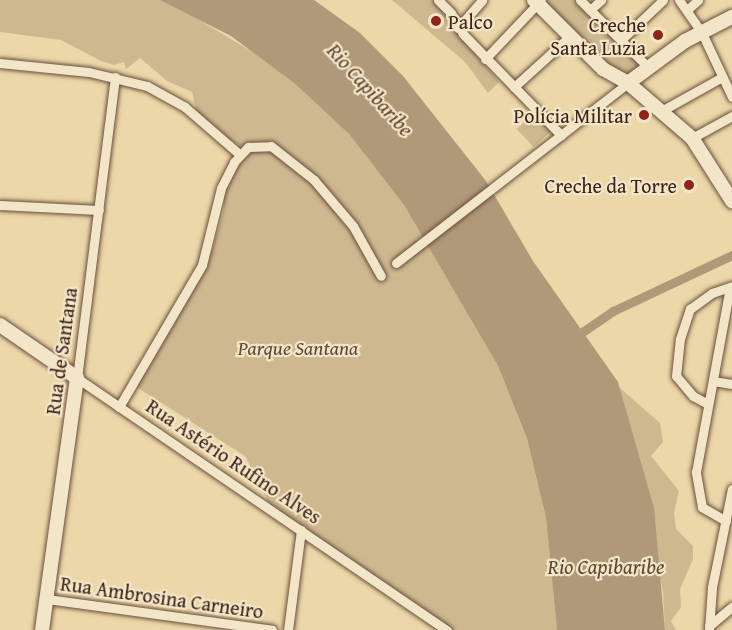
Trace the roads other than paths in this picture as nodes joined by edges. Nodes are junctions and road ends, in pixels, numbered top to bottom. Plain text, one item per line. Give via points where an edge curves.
1 (438, 0) edge
2 (483, 0) edge
3 (580, 0) edge
4 (601, 0) edge
5 (663, 0) edge
6 (679, 0) edge
7 (698, 0) edge
8 (538, 1) edge
9 (590, 10) junction
10 (687, 10) junction
11 (732, 17) edge
12 (458, 28) junction
13 (701, 31) junction
14 (570, 36) junction
15 (621, 40) junction
16 (485, 59) junction
17 (0, 63) edge
18 (649, 68) junction
19 (722, 76) junction
20 (115, 77) junction
21 (628, 83) junction
22 (514, 87) junction
23 (732, 98) edge
24 (663, 110) junction
25 (732, 116) edge
26 (561, 135) junction
27 (692, 138) junction
28 (239, 154) junction
29 (730, 193) edge
30 (0, 205) edge
31 (99, 210) junction
32 (396, 263) dead end
33 (381, 276) dead end
34 (731, 286) edge
35 (0, 325) edge
36 (77, 378) junction
37 (713, 381) junction
38 (732, 384) edge
39 (708, 404) junction
40 (119, 407) junction
41 (732, 489) edge
42 (727, 527) edge
43 (301, 530) junction
44 (47, 599) junction
45 (732, 608) edge
46 (709, 628) edge
47 (42, 630) edge
48 (272, 630) edge
49 (288, 630) edge
50 (447, 630) edge

1 - 12 street
2 - 12 street
3 - 9 street
4 - 9 street
5 - 15 street
6 - 10 street
7 - 10 street
8 - 14 street
8 - 16 street
9 - 15 street
10 - 13 street
11 - 13 street
12 - 16 street
13 - 18 street
13 - 19 street
14 - 21 street via 607,73
14 - 22 street
15 - 18 street
16 - 22 street
17 - 20 street
18 - 21 street
19 - 23 street
19 - 24 street
20 - 28 street via 147,86 185,107
20 - 31 street, Rua de Santana
21 - 24 street
21 - 26 street
22 - 26 street
24 - 27 street
25 - 27 street
26 - 32 street
27 - 29 street
28 - 33 street via 261,144 287,158 342,210
28 - 40 street via 221,188 202,265
30 - 31 street
31 - 36 street, Rua de Santana
34 - 37 street
34 - 39 street via 712,293 690,309 680,339 676,376 693,396
35 - 36 street, Rua Astério Rufino Alves
36 - 40 street, Rua Astério Rufino Alves
36 - 44 street, Rua de Santana
37 - 38 street
37 - 39 street
39 - 42 street via 696,472 698,498 708,514
40 - 43 street, Rua Astério Rufino Alves
41 - 42 street
42 - 46 street
43 - 49 street
43 - 50 street, Rua Astério Rufino Alves
44 - 47 street, Rua de Santana
44 - 48 street, Rua Ambrosina Carneiro
45 - 46 street

